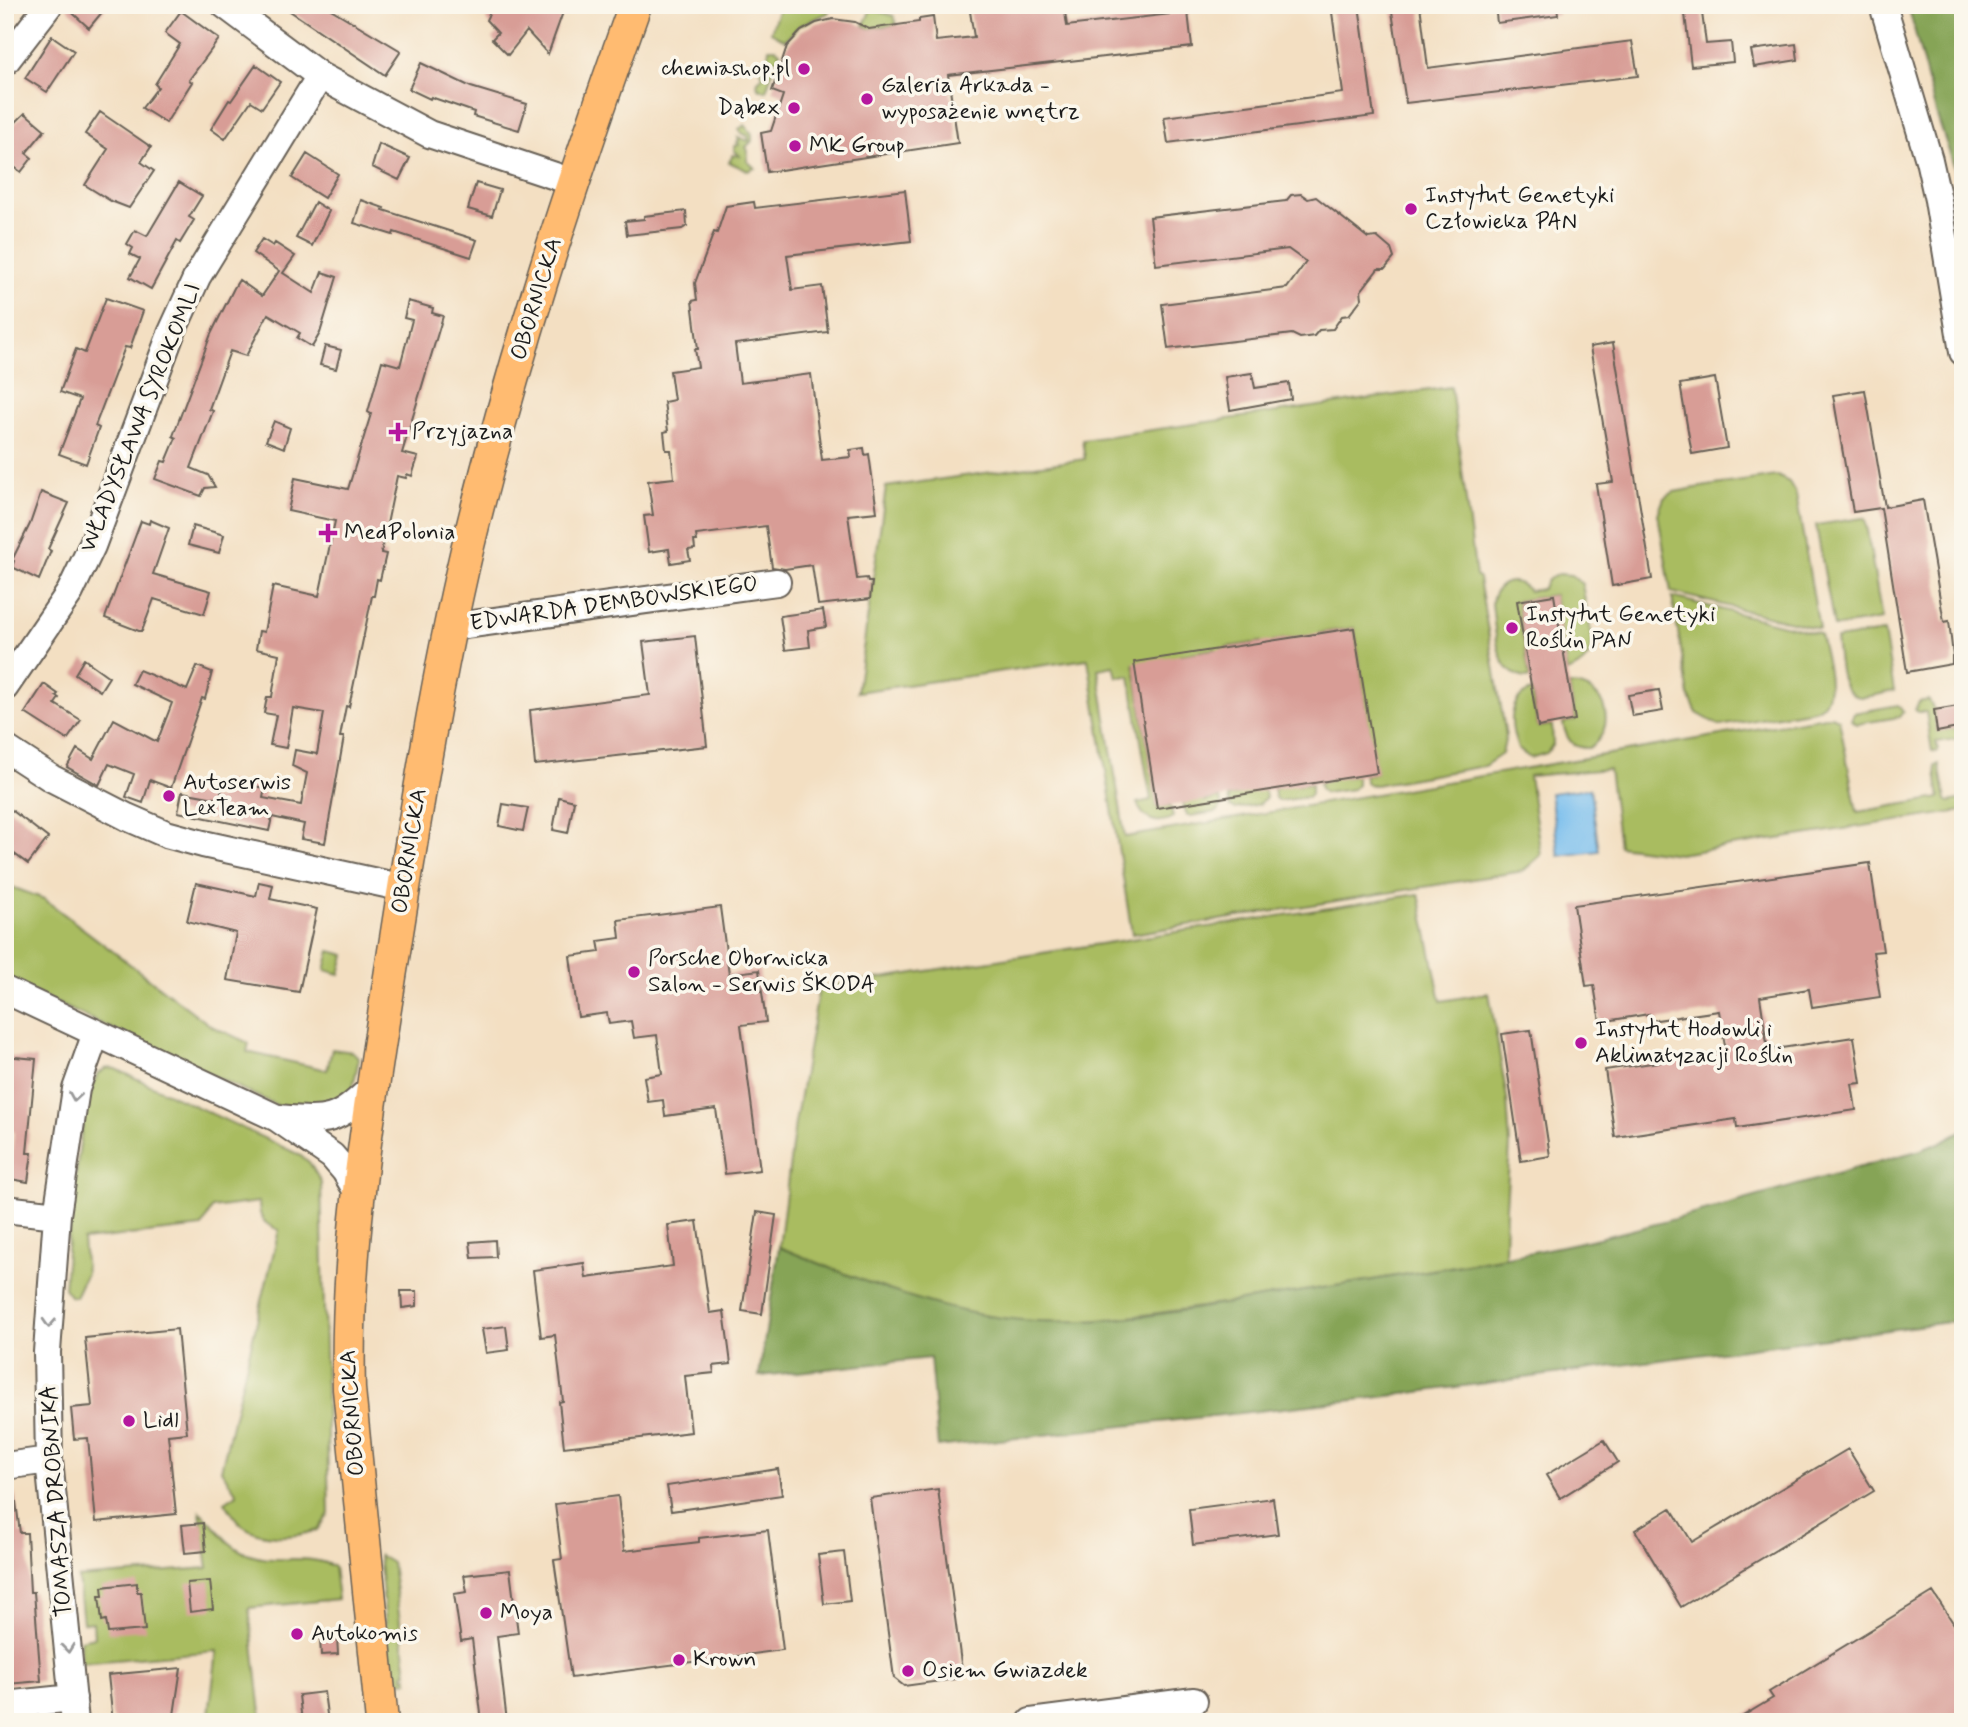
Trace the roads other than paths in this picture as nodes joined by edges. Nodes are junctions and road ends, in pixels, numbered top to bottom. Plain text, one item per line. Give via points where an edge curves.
1 (50, 5) edge
2 (225, 5) edge
3 (635, 5) edge
4 (1883, 5) edge
5 (5, 62) edge
6 (320, 76) junction
7 (573, 182) junction
8 (1963, 352) edge
9 (777, 582) dead end
10 (451, 627) junction
11 (5, 687) edge
12 (5, 748) edge
13 (404, 888) junction
14 (5, 990) edge
15 (96, 1033) junction
16 (373, 1087) junction
17 (277, 1118) junction
18 (327, 1120) junction
19 (366, 1135) junction
20 (326, 1150) junction
21 (358, 1193) junction
22 (5, 1209) edge
23 (57, 1215) junction
24 (49, 1460) junction
25 (5, 1466) edge
26 (1194, 1701) dead end
27 (5, 1705) edge
28 (74, 1710) edge
29 (382, 1722) edge
30 (1031, 1722) edge

1 - 5 street
2 - 6 street
3 - 7 main road, OBORNICKA
4 - 8 street via 1938,200
6 - 7 street via 429,134
6 - 11 street, WŁADYSŁAWA SYROKOMLI via 197,277 92,546 70,592
7 - 10 main road, OBORNICKA via 501,421
9 - 10 street, EDWARDA DEMBOWSKIEGO
10 - 13 main road, OBORNICKA
12 - 13 street via 51,778 166,834
13 - 16 main road, OBORNICKA
14 - 15 street
15 - 17 street
15 -> 23 street, TOMASZA DROBNIKA via 76,1089
16 - 18 street
16 - 19 main road, OBORNICKA
17 - 18 street
17 - 20 street
18 - 19 street
19 - 20 street
19 - 21 main road, OBORNICKA
20 - 21 street
21 - 29 main road, OBORNICKA via 350,1280 349,1389
22 - 23 street
23 -> 24 street, TOMASZA DROBNIKA via 47,1352
24 - 25 street
24 -> 28 street, TOMASZA DROBNIKA
26 - 30 street
27 - 28 street

